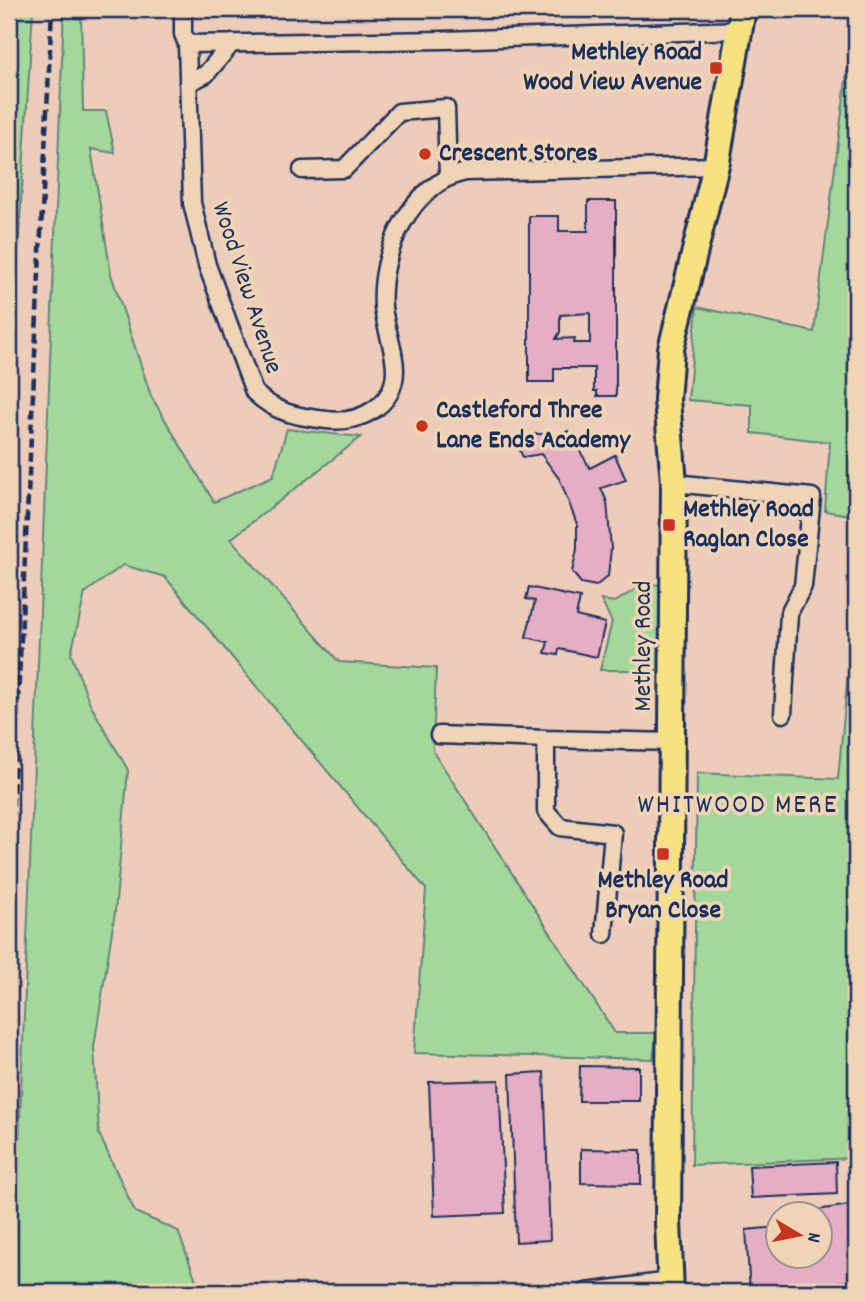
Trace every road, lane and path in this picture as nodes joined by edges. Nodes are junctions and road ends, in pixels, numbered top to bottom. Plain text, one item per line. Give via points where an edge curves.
1 (183, 9) edge
2 (741, 19) edge
3 (232, 43) junction
4 (187, 44) junction
5 (188, 83) junction
6 (716, 166) junction
7 (302, 170) dead end
8 (448, 176) junction
9 (674, 483) junction
10 (783, 714) dead end
11 (439, 736) dead end
12 (546, 739) junction
13 (673, 743) junction
14 (604, 934) dead end
15 (670, 1287) edge
16 (586, 1292) edge

1 - 4 street, Wood View Avenue
2 - 3 street
2 - 6 main road, Methley Road
3 - 4 street
3 - 5 street via 206,74
4 - 5 street, Wood View Avenue
5 - 8 street, Wood View Avenue via 192,203 207,265 254,393 281,412 335,421 362,418 390,391 395,373 383,309 389,256 419,201
6 - 8 street
6 - 9 main road, Methley Road via 671,349 667,400
7 - 8 street via 344,169 399,111 446,108
9 - 10 street via 812,497 803,586 789,614
9 - 13 main road, Methley Road
11 - 12 street
12 - 13 street
12 - 14 street via 546,811 560,827 613,833
13 - 15 main road, Methley Road
15 - 16 street

